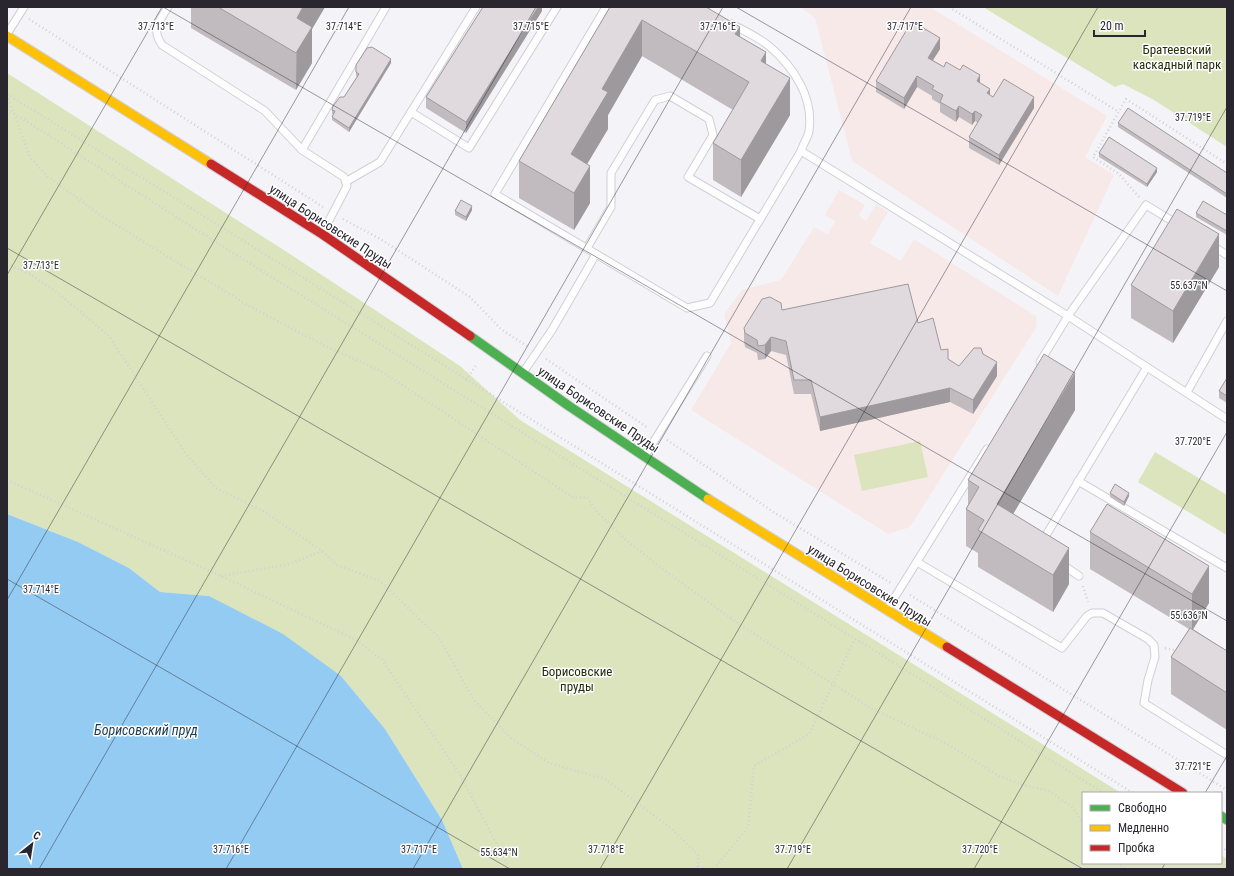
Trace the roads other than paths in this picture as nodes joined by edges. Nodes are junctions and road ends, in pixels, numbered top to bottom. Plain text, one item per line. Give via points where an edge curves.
1 (168, 7) edge
2 (386, 7) edge
3 (476, 7) edge
4 (557, 7) edge
5 (606, 7) edge
6 (22, 10) edge
7 (723, 19) edge
8 (7, 35) edge
9 (411, 112) junction
10 (302, 150) junction
11 (801, 151) junction
12 (347, 181) junction
13 (760, 219) junction
14 (1186, 230) edge
15 (322, 234) junction
16 (1207, 242) edge
17 (586, 248) junction
18 (596, 254) junction
19 (1227, 255) edge
20 (1068, 316) junction
21 (1227, 321) edge
22 (707, 356) dead end
23 (1147, 367) junction
24 (1035, 369) edge
25 (522, 373) junction
26 (1187, 392) junction
27 (1227, 418) edge
28 (990, 442) edge
29 (645, 456) junction
30 (1078, 481) junction
31 (1044, 552) edge
32 (1056, 560) edge
33 (917, 562) junction
34 (1227, 568) edge
35 (1079, 576) road end
36 (887, 610) junction
37 (1227, 755) edge
38 (1181, 792) edge

1 - 10 lane via 156,27 156,37 162,45 265,110
2 - 10 lane
3 - 9 lane
4 - 9 lane via 469,148
5 - 17 lane via 495,194
6 - 8 lane
7 - 11 lane via 768,46 789,66 805,93 809,111 808,132
8 - 15 main road, улица Борисовские Пруды
9 - 12 lane via 380,162
10 - 12 lane
11 - 13 lane
11 - 20 lane
12 - 15 lane via 347,186
13 - 17 lane via 688,177 713,134 709,119 670,96 655,100 611,173 611,207
13 - 18 lane via 710,303 687,308
14 - 20 lane via 1146,205
15 - 25 main road, улица Борисовские Пруды
16 - 19 lane
17 - 18 lane
18 - 25 lane
20 - 23 lane
20 - 24 lane
21 - 26 lane
22 - 29 lane
23 - 26 lane
23 - 30 lane
25 - 29 main road, улица Борисовские Пруды
26 - 27 lane
28 - 33 lane
29 - 36 main road, улица Борисовские Пруды
30 - 31 lane via 1039,548
30 - 34 lane
32 - 35 lane
33 - 36 lane
33 - 37 lane via 1062,648 1092,613 1103,612 1148,639 1154,645 1156,657 1144,703
36 - 38 main road, улица Борисовские Пруды

